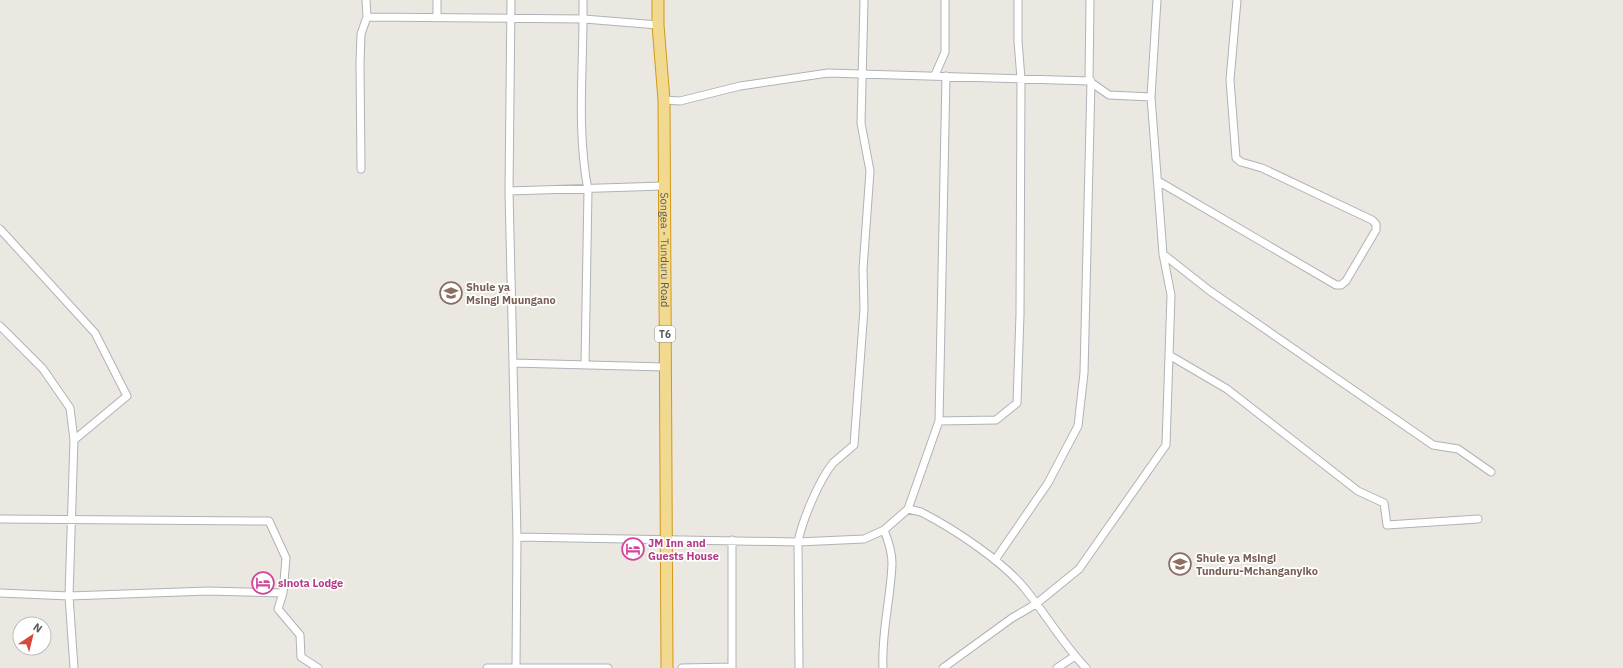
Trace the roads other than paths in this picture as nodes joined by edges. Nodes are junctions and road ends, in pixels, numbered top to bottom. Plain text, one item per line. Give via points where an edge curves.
1 (366, 0) edge
2 (436, 0) edge
3 (511, 0) edge
4 (583, 0) edge
5 (658, 0) edge
6 (864, 0) edge
7 (945, 0) edge
8 (1018, 0) edge
9 (1090, 0) edge
10 (1157, 0) edge
11 (1237, 0) edge
12 (367, 17) junction
13 (437, 18) junction
14 (511, 18) junction
15 (584, 19) junction
16 (658, 25) junction
17 (863, 74) junction
18 (935, 75) junction
19 (946, 76) junction
20 (1021, 79) junction
21 (1090, 81) junction
22 (1151, 97) junction
23 (664, 100) junction
24 (361, 169) dead end
25 (1158, 181) junction
26 (663, 186) junction
27 (588, 190) junction
28 (509, 191) junction
29 (0, 229) edge
30 (1163, 254) junction
31 (0, 326) edge
32 (1169, 355) junction
33 (513, 363) junction
34 (585, 366) junction
35 (665, 367) junction
36 (939, 421) junction
37 (74, 440) junction
38 (1491, 472) dead end
39 (908, 509) junction
40 (0, 519) edge
41 (1478, 519) dead end
42 (71, 520) junction
43 (884, 530) junction
44 (517, 537) junction
45 (666, 540) junction
46 (732, 540) junction
47 (798, 542) junction
48 (995, 560) junction
49 (0, 593) edge
50 (283, 593) junction
51 (69, 596) junction
52 (1036, 604) junction
53 (1075, 656) junction
54 (74, 668) edge
55 (318, 668) edge
56 (487, 668) edge
57 (516, 668) edge
58 (608, 668) edge
59 (666, 668) edge
60 (682, 668) edge
61 (732, 668) edge
62 (799, 668) edge
63 (883, 668) edge
64 (942, 668) edge
65 (1057, 668) edge
66 (1086, 668) edge

1 - 12 street
2 - 13 street
3 - 14 street
4 - 15 street
5 - 16 highway, Songea - Tunduru Road / T6
6 - 17 street
7 - 18 street via 945,52
8 - 20 street
9 - 21 street
10 - 22 street
11 - 25 street via 1230,80 1236,158 1372,220 1376,224 1376,230 1346,281 1336,285
12 - 13 street
12 - 24 street via 361,34
13 - 14 street
14 - 15 street
14 - 28 street
15 - 16 street
15 - 27 street via 581,136
16 - 23 highway, Songea - Tunduru Road / T6
17 - 18 street
17 - 23 street via 828,73 740,86 680,101
17 - 47 street via 861,123 870,171 864,309 854,445 833,464 818,490 802,526
18 - 19 street
19 - 20 street
19 - 36 street
20 - 21 street
20 - 36 street via 1017,403 996,420
21 - 22 street via 1109,94
21 - 48 street via 1084,365 1078,426 1048,483
22 - 25 street
23 - 26 highway, Songea - Tunduru Road / T6
25 - 30 street
26 - 27 street
26 - 35 highway, Songea - Tunduru Road / T6
27 - 28 street
27 - 34 street
28 - 33 street
29 - 37 street via 95,333 127,396
30 - 32 street via 1171,296
30 - 38 street via 1210,291 1433,445 1458,449
31 - 37 street via 43,369 70,408
32 - 41 street via 1227,389 1358,491 1384,503 1387,525
32 - 52 street via 1166,445 1079,569
33 - 34 street
33 - 44 street
34 - 35 street
35 - 45 highway, Songea - Tunduru Road / T6
36 - 39 street
37 - 42 street
39 - 43 street
39 - 48 street via 933,518
40 - 42 street
42 - 50 street via 269,522 286,558
42 - 51 street
43 - 47 street via 864,539
43 - 63 street via 892,562 882,648
44 - 45 street
44 - 57 street
45 - 46 street
45 - 59 highway, Songea - Tunduru Road / T6
46 - 47 street
46 - 61 street
47 - 62 street
48 - 52 street via 1010,572
49 - 51 street
50 - 51 street via 208,591
50 - 55 street via 278,609 300,635 301,657
51 - 54 street
52 - 53 street
52 - 64 street
53 - 65 street
53 - 66 street
56 - 57 street
57 - 58 street
60 - 61 street

